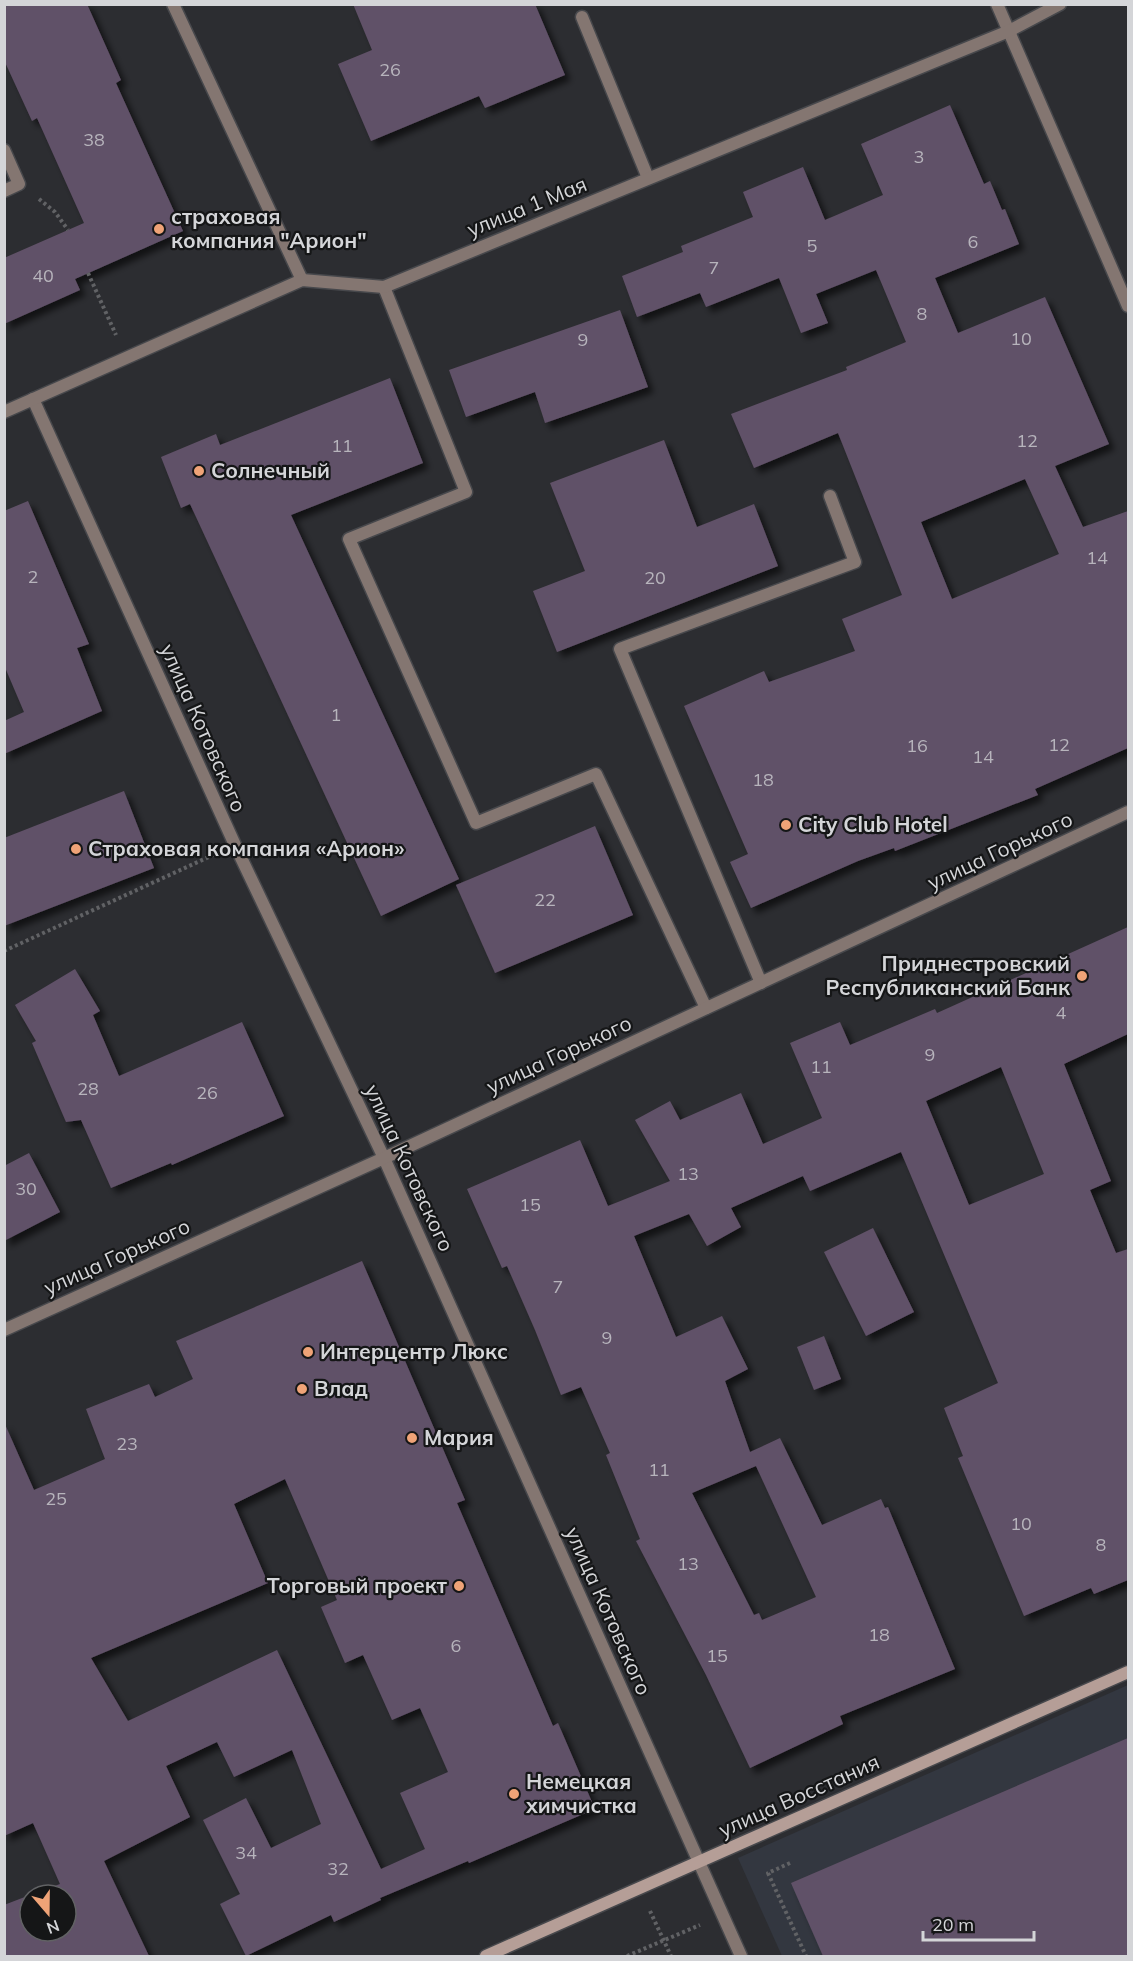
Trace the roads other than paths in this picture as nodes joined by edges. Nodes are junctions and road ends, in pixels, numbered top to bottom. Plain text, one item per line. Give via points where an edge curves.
1 (173, 4) edge
2 (997, 4) edge
3 (1060, 4) edge
4 (582, 17) dead end
5 (1009, 31) junction
6 (4, 150) edge
7 (648, 178) junction
8 (4, 191) edge
9 (302, 280) junction
10 (384, 287) junction
11 (1128, 306) edge
12 (33, 399) junction
13 (4, 411) edge
14 (830, 496) dead end
15 (1128, 812) edge
16 (761, 983) junction
17 (706, 1008) junction
18 (384, 1158) junction
19 (4, 1329) edge
20 (1128, 1672) edge
21 (699, 1862) junction
22 (486, 1956) edge
23 (741, 1956) edge

1 - 9 street
2 - 5 street
3 - 5 street, улица 1 Мая
4 - 7 street
5 - 7 street, улица 1 Мая
5 - 11 street
6 - 8 street via 19,184
7 - 10 street, улица 1 Мая
9 - 10 street, улица 1 Мая
9 - 12 street, улица 1 Мая
10 - 17 street via 466,492 349,539 476,823 596,774
12 - 13 street, улица 1 Мая
12 - 18 street, улица Котовского via 235,845
14 - 16 street via 855,562 620,649
15 - 16 street, улица Горького
16 - 17 street, улица Горького
17 - 18 street, улица Горького
18 - 19 street, улица Горького
18 - 21 street, улица Котовского
20 - 21 street, улица Восстания
21 - 22 street, улица Восстания
21 - 23 street, улица Котовского

